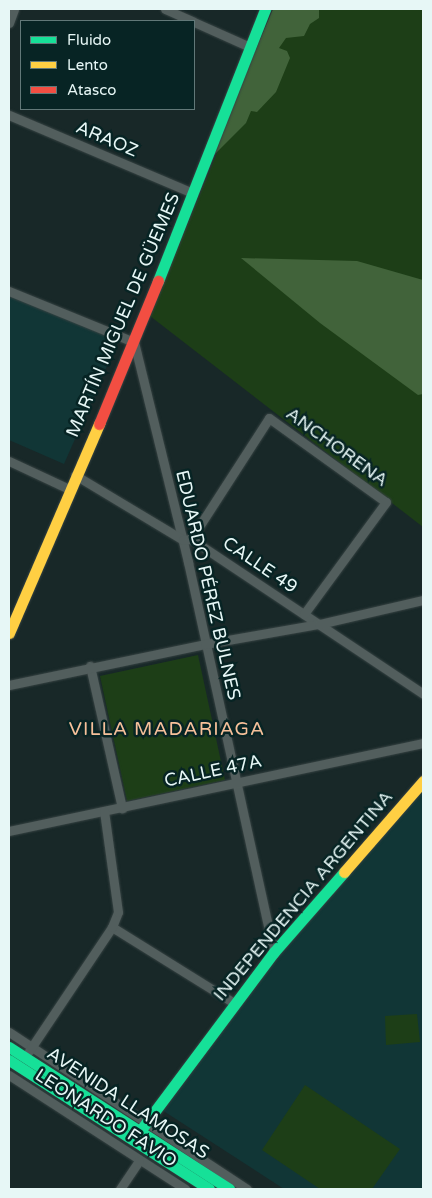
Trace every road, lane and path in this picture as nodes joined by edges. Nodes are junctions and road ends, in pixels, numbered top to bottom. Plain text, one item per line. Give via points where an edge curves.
1 (14, 9) edge
2 (164, 9) edge
3 (265, 9) edge
4 (189, 20) edge
5 (9, 23) edge
6 (195, 23) edge
7 (250, 47) junction
8 (9, 115) edge
9 (193, 193) junction
10 (9, 291) edge
11 (134, 342) junction
12 (9, 461) edge
13 (75, 475) junction
14 (69, 489) junction
15 (187, 540) junction
16 (423, 600) edge
17 (304, 614) junction
18 (319, 624) junction
19 (9, 632) edge
20 (205, 644) junction
21 (90, 666) junction
22 (9, 685) edge
23 (423, 694) edge
24 (423, 744) edge
25 (423, 781) edge
26 (235, 783) junction
27 (122, 808) junction
28 (104, 812) junction
29 (9, 831) edge
30 (112, 927) junction
31 (274, 952) junction
32 (234, 1003) junction
33 (9, 1032) edge
34 (9, 1046) edge
35 (28, 1053) junction
36 (9, 1060) edge
37 (9, 1074) edge
38 (146, 1120) junction
39 (140, 1131) junction
40 (139, 1161) junction
41 (186, 1169) junction
42 (120, 1189) edge
43 (185, 1189) edge
44 (193, 1189) edge
45 (209, 1189) edge
46 (229, 1189) edge
47 (243, 1189) edge
48 (247, 1189) edge

1 - 5 street
2 - 4 street
3 - 7 main road, MARTÍN MIGUEL DE GÜEMES
6 - 7 street
7 - 9 main road, MARTÍN MIGUEL DE GÜEMES
8 - 9 street, ARAOZ
9 - 11 main road, MARTÍN MIGUEL DE GÜEMES
10 - 11 street
11 - 13 main road, MARTÍN MIGUEL DE GÜEMES
11 - 15 street, EDUARDO PÉREZ BULNES
12 - 14 street
13 - 14 main road, MARTÍN MIGUEL DE GÜEMES
13 - 15 street, CALLE 49
14 - 19 main road, MARTÍN MIGUEL DE GÜEMES
15 - 17 street, CALLE 49
15 - 17 street, ANCHORENA via 269,418 386,502
15 - 20 street, EDUARDO PÉREZ BULNES
16 - 18 street
17 - 18 street, CALLE 49
18 - 20 street
18 - 23 street, CALLE 49
20 - 21 street
20 - 26 street, EDUARDO PÉREZ BULNES
21 - 22 street
21 - 27 street
24 - 26 street, CALLE 47A
25 - 31 main road, INDEPENDENCIA ARGENTINA
26 - 27 street, CALLE 47A
26 - 31 street, EDUARDO PÉREZ BULNES
27 - 28 street, CALLE 47A
28 - 29 street, CALLE 47A
28 - 30 street via 118,912
30 - 32 street
30 - 35 street
31 - 32 main road, INDEPENDENCIA ARGENTINA
32 - 38 main road, INDEPENDENCIA ARGENTINA
33 - 35 street
34 - 35 main road, AVENIDA LLAMOSAS
35 - 38 street
35 - 39 main road, AVENIDA LLAMOSAS
36 - 41 main road, AVENIDA LLAMOSAS
37 - 40 street, LEONARDO FAVIO
38 - 39 main road, INDEPENDENCIA ARGENTINA
38 - 48 street
39 - 41 main road, AVENIDA LLAMOSAS
40 - 42 street
40 - 43 street, LEONARDO FAVIO
41 - 44 street
41 - 45 main road, AVENIDA LLAMOSAS
41 - 46 main road, AVENIDA LLAMOSAS
41 - 47 street via 199,1166

